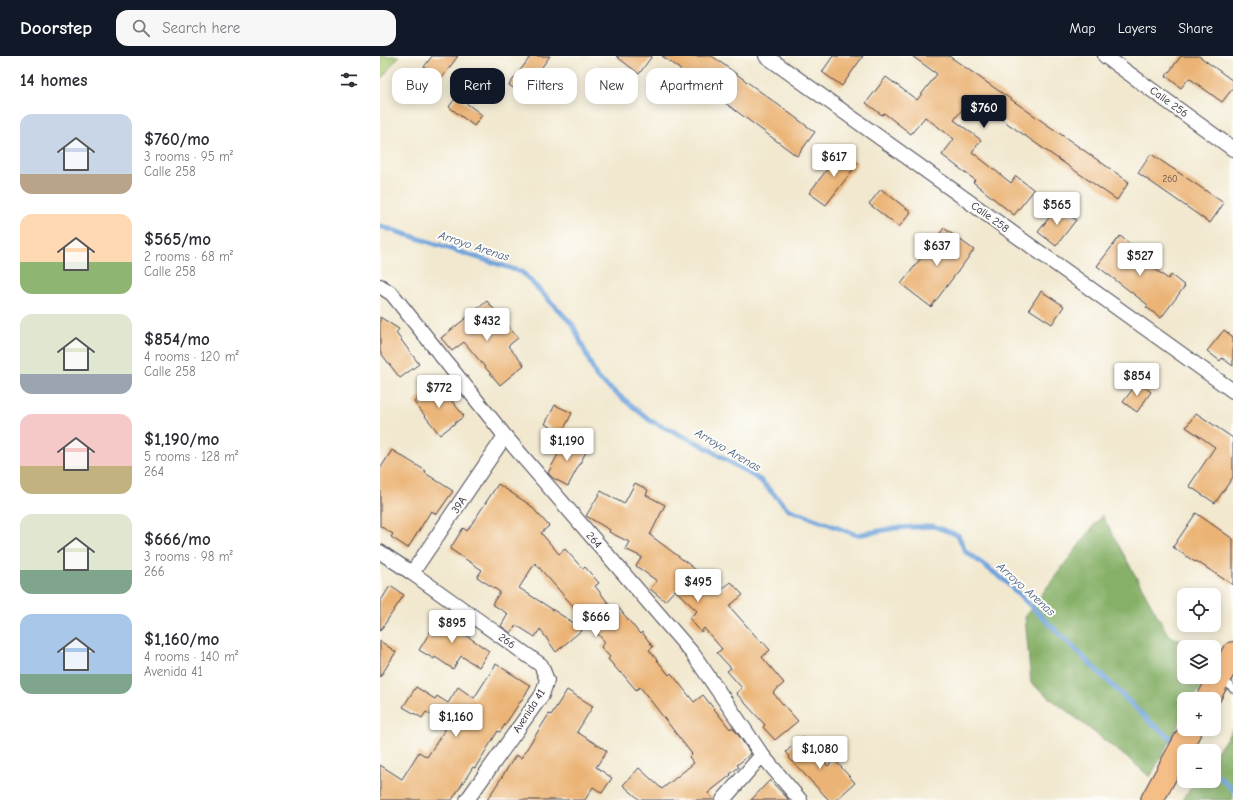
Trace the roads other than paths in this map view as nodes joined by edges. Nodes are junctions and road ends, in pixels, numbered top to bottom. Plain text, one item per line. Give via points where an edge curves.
1 (766, 56) edge
2 (1105, 56) edge
3 (1233, 149) edge
4 (380, 286) edge
5 (1233, 391) edge
6 (505, 436) junction
7 (380, 552) edge
8 (412, 573) junction
9 (1233, 653) edge
10 (547, 680) joint
11 (1219, 687) edge
12 (1187, 736) edge
13 (762, 755) junction
14 (467, 800) edge
15 (724, 800) edge
16 (800, 800) edge
17 (1152, 800) edge

1 - 5 street, Calle 258
2 - 3 street, Calle 256
4 - 6 street, 264 via 392,294
6 - 8 street, 39A
6 - 13 street, 264 via 693,654
7 - 8 street, 266
8 - 10 street, 266 via 540,665
9 - 11 main road
10 - 14 street, Avenida 41 via 542,695
12 - 17 main road
13 - 15 street
13 - 16 street, 264

